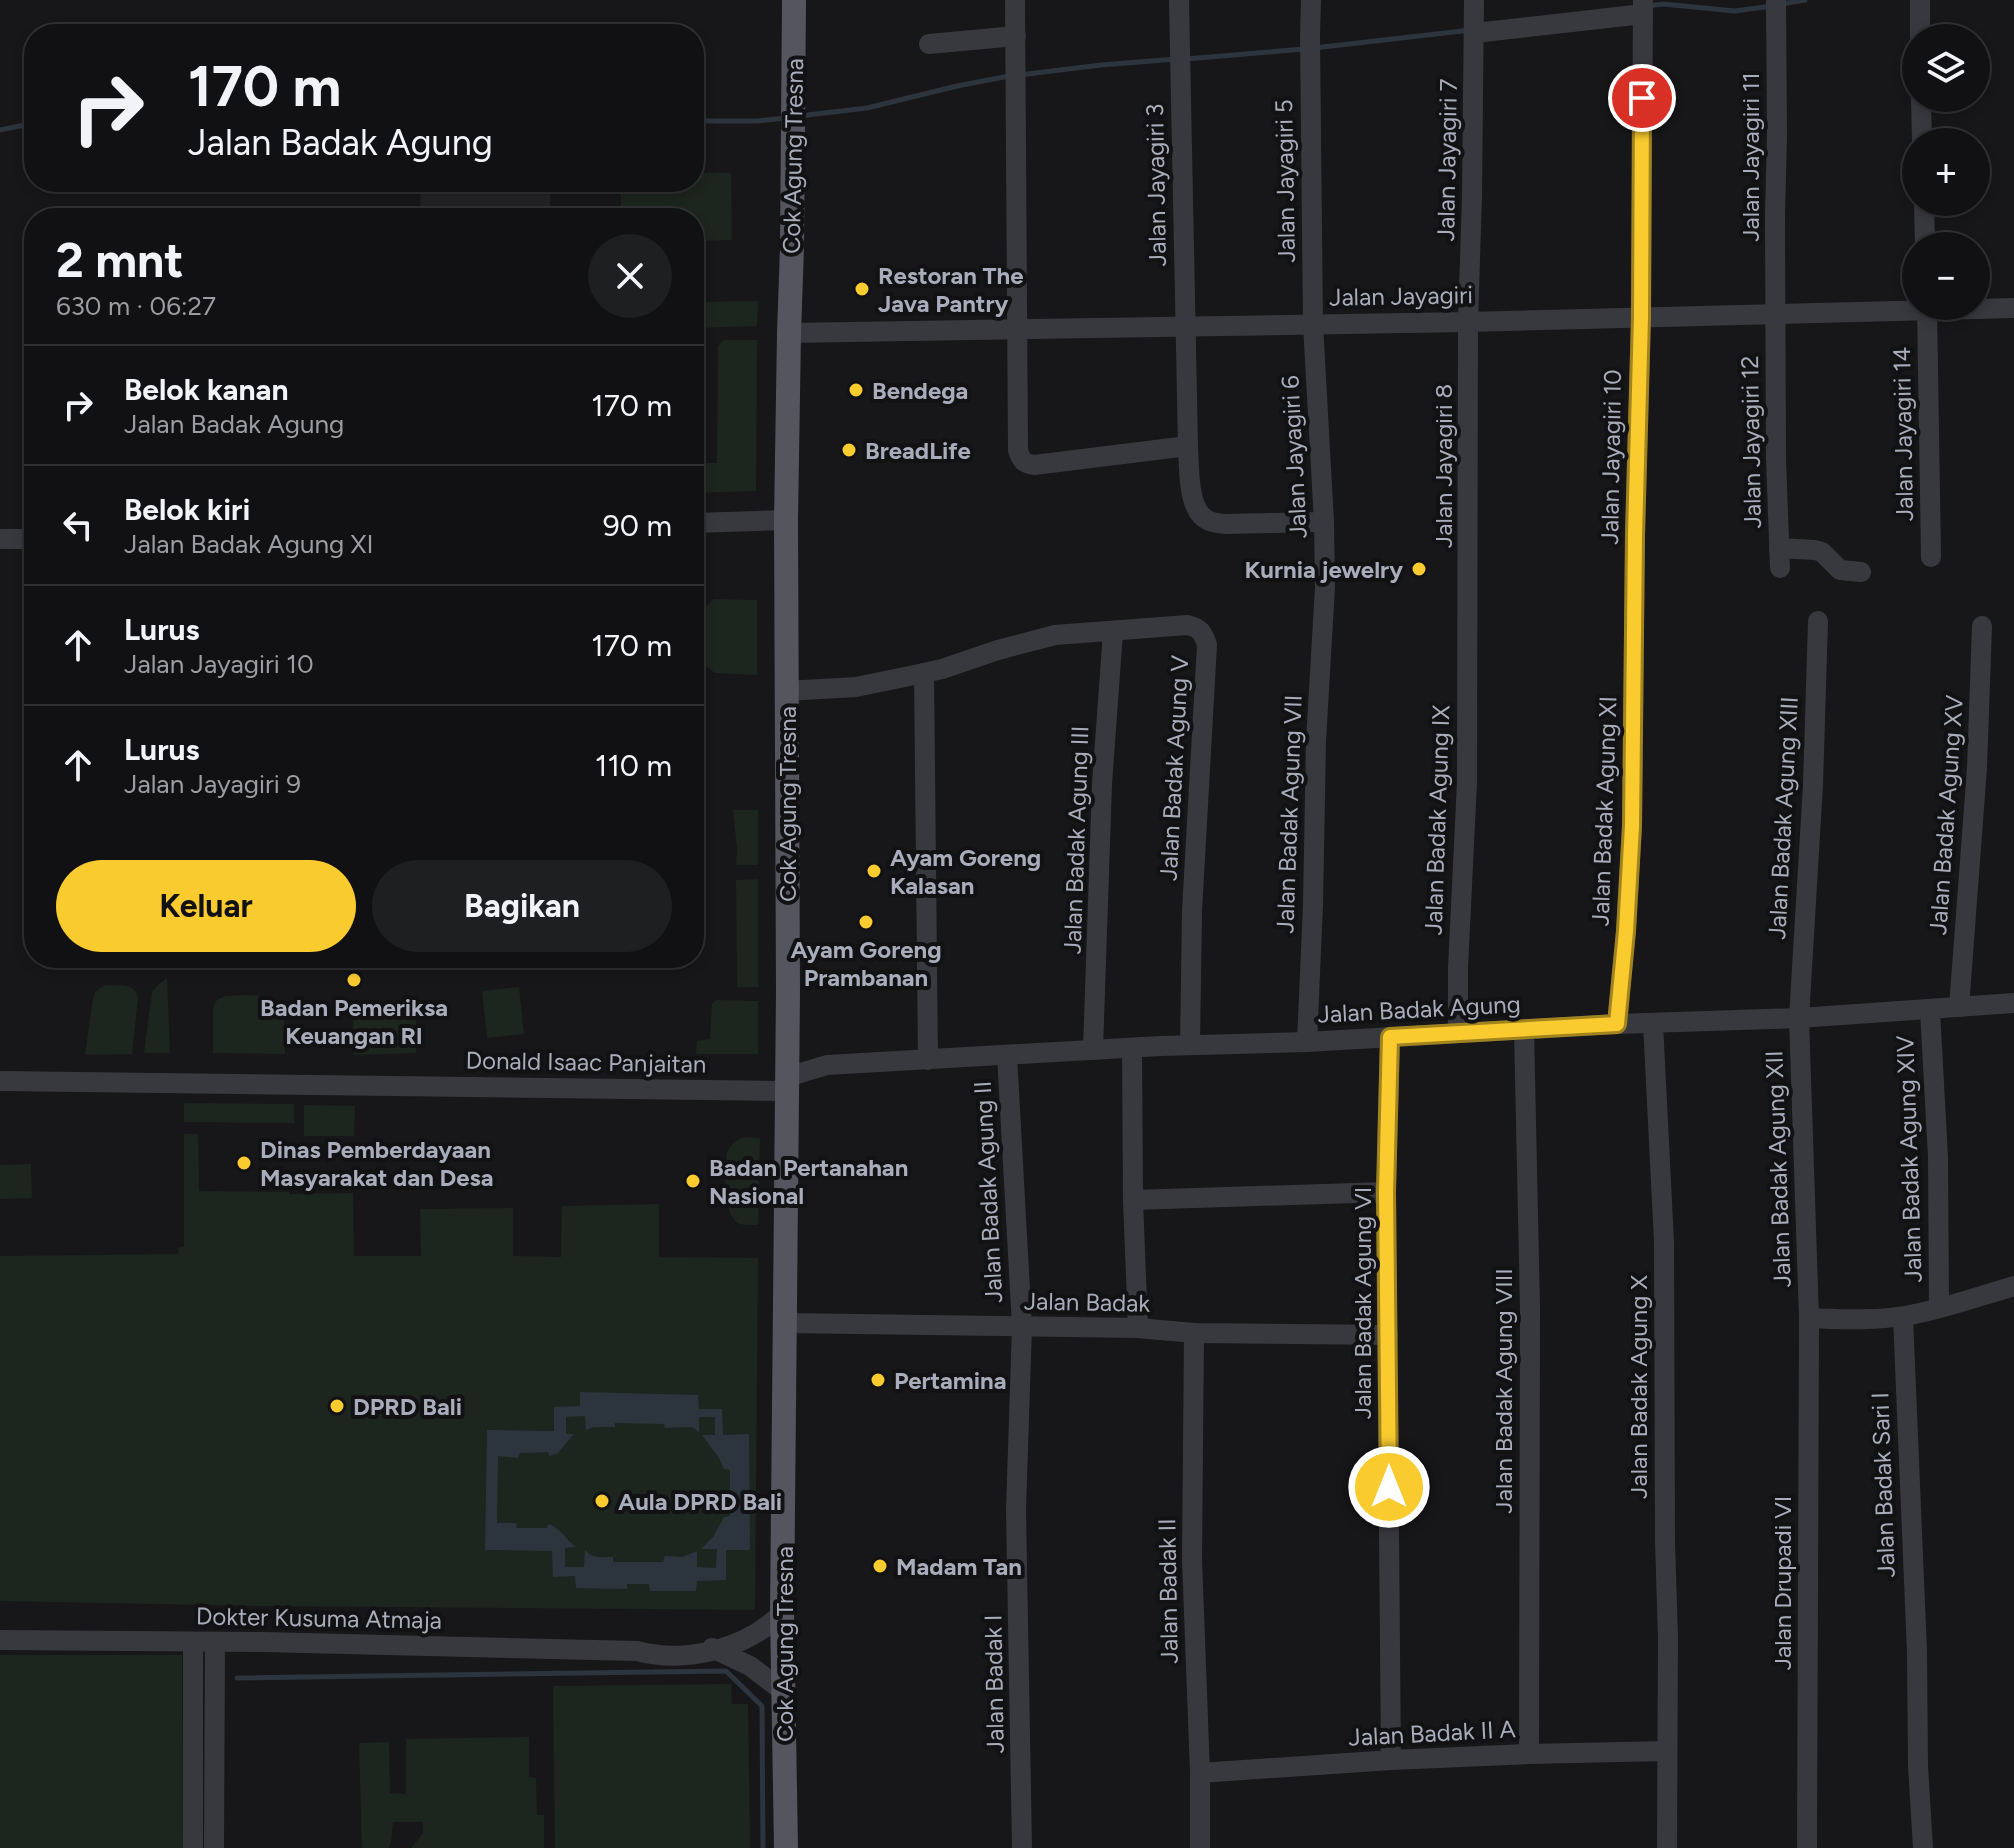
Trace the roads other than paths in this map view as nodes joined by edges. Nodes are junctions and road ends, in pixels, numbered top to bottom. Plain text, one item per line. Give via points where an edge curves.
1 (794, 0) edge
2 (1015, 0) edge
3 (1179, 0) edge
4 (1311, 0) edge
5 (1776, 0) edge
6 (1643, 9) edge
7 (1475, 19) edge
8 (1016, 36) junction
9 (929, 44) dead end
10 (1990, 308) edge
11 (2014, 308) edge
12 (1902, 309) edge
13 (1775, 315) junction
14 (1641, 317) junction
15 (1927, 320) edge
16 (1468, 322) junction
17 (1313, 324) junction
18 (1184, 327) junction
19 (1016, 330) junction
20 (789, 333) junction
21 (1188, 446) junction
22 (786, 520) junction
23 (1324, 522) junction
24 (704, 523) edge
25 (0, 539) edge
26 (24, 539) edge
27 (1931, 557) dead end
28 (1861, 572) dead end
29 (1325, 587) joint
30 (1636, 599) joint
31 (1469, 610) joint
32 (1818, 621) dead end
33 (1982, 626) dead end
34 (1113, 632) junction
35 (924, 673) junction
36 (786, 691) junction
37 (2014, 1003) edge
38 (1959, 1007) junction
39 (1930, 1010) junction
40 (1799, 1018) junction
41 (1653, 1023) junction
42 (1617, 1024) junction
43 (1524, 1029) junction
44 (1458, 1032) junction
45 (1390, 1037) junction
46 (1307, 1042) junction
47 (1190, 1045) junction
48 (787, 1049) junction
49 (1132, 1049) junction
50 (1093, 1050) junction
51 (1007, 1055) junction
52 (928, 1060) junction
53 (827, 1065) junction
54 (0, 1081) edge
55 (787, 1084) junction
56 (1386, 1192) junction
57 (1133, 1200) junction
58 (2014, 1286) edge
59 (1939, 1307) junction
60 (1903, 1317) junction
61 (1809, 1318) junction
62 (784, 1323) junction
63 (1022, 1326) junction
64 (1138, 1328) junction
65 (1194, 1333) junction
66 (1388, 1335) junction
67 (782, 1613) junction
68 (0, 1640) edge
69 (193, 1642) junction
70 (215, 1642) junction
71 (717, 1649) junction
72 (783, 1691) junction
73 (1666, 1751) junction
74 (1529, 1754) junction
75 (1391, 1760) junction
76 (1200, 1773) junction
77 (193, 1848) edge
78 (214, 1848) edge
79 (786, 1848) edge
80 (1022, 1848) edge
81 (1200, 1848) edge
82 (1667, 1848) edge
83 (1807, 1848) edge
84 (1923, 1848) edge

1 - 20 main road, Cok Agung Tresna
2 - 8 street
3 - 18 street, Jalan Jayagiri 3
4 - 17 street, Jalan Jayagiri 5
5 - 13 street, Jalan Jayagiri 11
6 - 7 street
6 - 14 street, Jalan Jayagiri 10
7 - 16 street, Jalan Jayagiri 7
8 - 9 street
8 - 19 street
10 - 11 street, Jalan Jayagiri
12 - 13 street, Jalan Jayagiri
13 - 14 street, Jalan Jayagiri
13 - 28 street, Jalan Jayagiri 12 via 1780,558 1815,550 1840,570
14 - 16 street, Jalan Jayagiri
14 - 30 street, Jalan Jayagiri 10
15 - 27 street, Jalan Jayagiri 14
16 - 17 street, Jalan Jayagiri
16 - 31 street, Jalan Jayagiri 8
17 - 18 street, Jalan Jayagiri
17 - 23 street, Jalan Jayagiri 6
18 - 19 street, Jalan Jayagiri
18 - 21 street, Jalan Jayagiri 3
19 - 20 street, Jalan Jayagiri
19 - 21 street via 1018,450 1024,463
20 - 22 main road, Cok Agung Tresna
21 - 23 street, Jalan Jayagiri 3 via 1195,504 1212,522
22 - 24 street
22 - 36 main road, Cok Agung Tresna
23 - 29 street, Jalan Jayagiri 6
25 - 26 street
29 - 46 street, Jalan Badak Agung VII
30 - 42 street, Jalan Badak Agung XI via 1632,826
31 - 44 street, Jalan Badak Agung IX
32 - 40 street, Jalan Badak Agung XIII
33 - 38 street, Jalan Badak Agung XV
34 - 35 street, Jalan Badak Agung V via 1055,635
34 - 47 street, Jalan Badak Agung V via 1187,625 1197,627 1207,645
34 - 50 street, Jalan Badak Agung III
35 - 36 street, Jalan Badak Agung V via 856,687
35 - 52 street
36 - 48 main road, Cok Agung Tresna
37 - 38 street, Jalan Badak Agung
38 - 39 street, Jalan Badak Agung
39 - 40 street, Jalan Badak Agung
39 - 59 street, Jalan Badak Agung XIV
40 - 41 street, Jalan Badak Agung
40 - 61 street, Jalan Badak Agung XII
41 - 42 street, Jalan Badak Agung
41 - 73 street, Jalan Badak Agung X via 1664,1242
42 - 43 street, Jalan Badak Agung
43 - 44 street, Jalan Badak Agung
43 - 74 street, Jalan Badak Agung VIII via 1530,1308
44 - 45 street, Jalan Badak Agung
45 - 46 street, Jalan Badak Agung
45 - 56 street, Jalan Badak Agung VI
46 - 47 street, Jalan Badak Agung
47 - 49 street, Jalan Badak Agung
48 - 53 street, Jalan Badak Agung
48 - 55 main road, Cok Agung Tresna
49 - 50 street, Jalan Badak Agung
49 - 57 street
50 - 51 street, Jalan Badak Agung
51 - 52 street, Jalan Badak Agung
51 - 63 street, Jalan Badak Agung II
52 - 53 street, Jalan Badak Agung
53 - 55 street, Jalan Badak Agung
54 - 55 street, Donald Isaac Panjaitan
55 - 62 main road, Cok Agung Tresna
56 - 57 street
56 - 66 street, Jalan Badak Agung VI
57 - 64 street
58 - 59 street
59 - 60 street
60 - 61 street
60 - 84 street, Jalan Badak Sari I
61 - 83 street, Jalan Drupadi VI
62 - 63 street, Jalan Badak
62 - 67 main road, Cok Agung Tresna
63 - 64 street, Jalan Badak
63 - 80 street, Jalan Badak I via 1016,1510
64 - 65 street, Jalan Badak
65 - 66 street, Jalan Badak
65 - 76 street, Jalan Badak II via 1192,1559
66 - 75 street, Jalan Badak Agung VI
67 - 71 street, Dokter Kusuma Atmaja via 756,1633
67 - 72 main road, Cok Agung Tresna
68 - 69 street, Dokter Kusuma Atmaja
69 - 70 street, Dokter Kusuma Atmaja
69 - 77 street
70 - 71 street, Dokter Kusuma Atmaja
70 - 78 street
71 - 72 street, Dokter Kusuma Atmaja
72 - 79 main road, Cok Agung Tresna
73 - 74 street, Jalan Badak II A
73 - 82 street, Jalan Badak Agung X
74 - 75 street, Jalan Badak II A
75 - 76 street, Jalan Badak II A
76 - 81 street, Jalan Badak II

